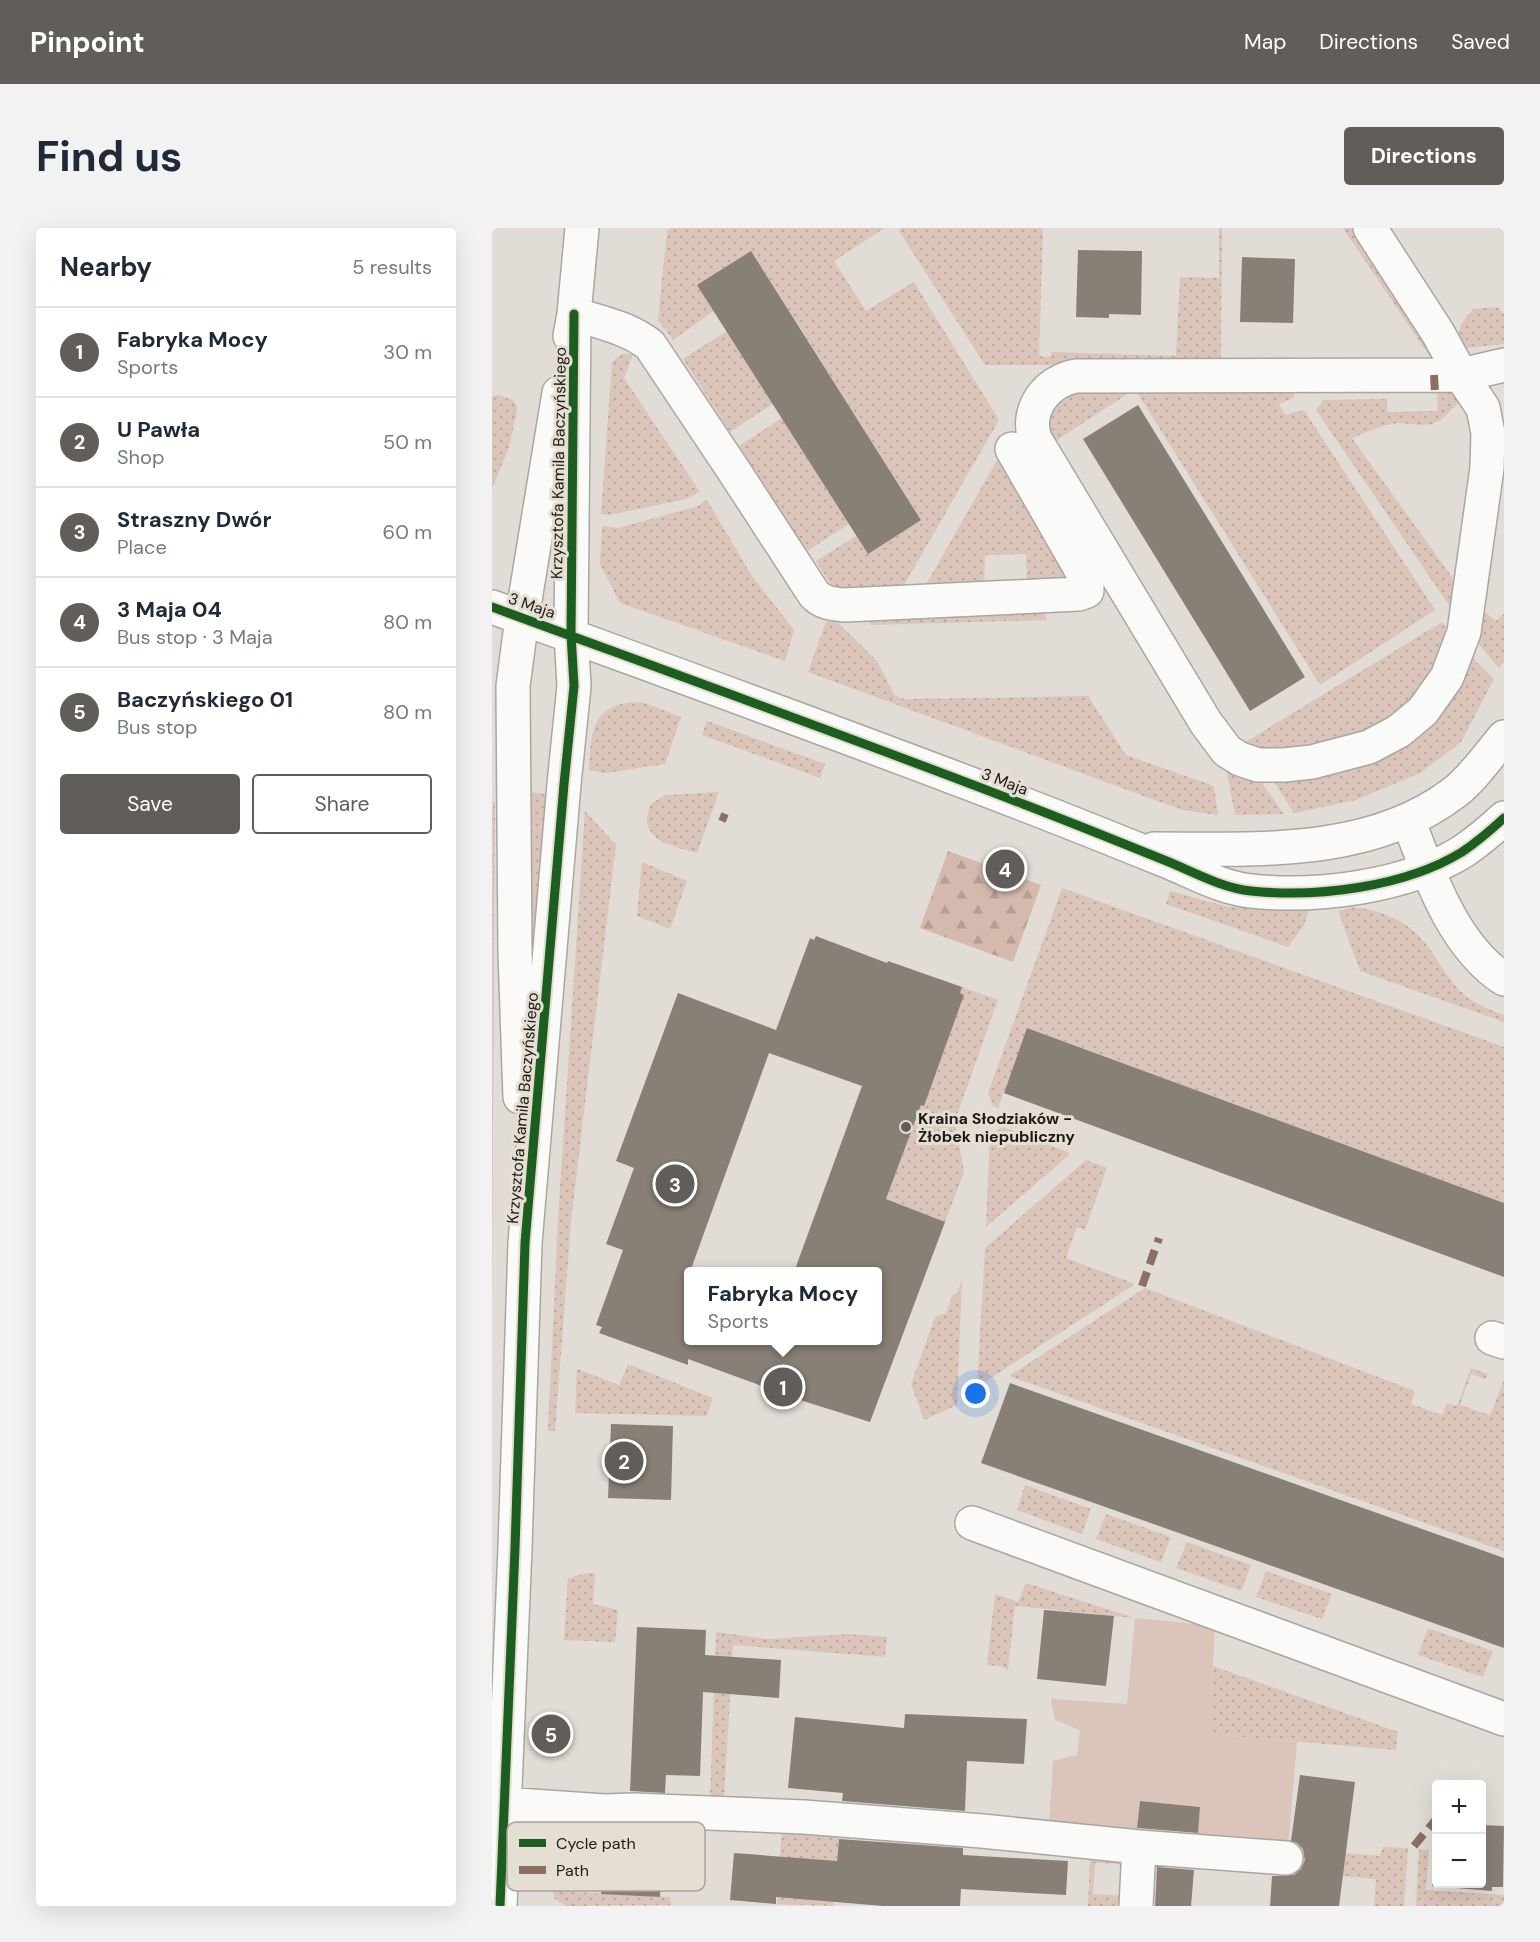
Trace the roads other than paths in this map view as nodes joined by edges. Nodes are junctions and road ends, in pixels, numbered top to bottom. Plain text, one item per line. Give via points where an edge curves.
1 (582, 228) edge
2 (1370, 228) edge
3 (574, 314) junction
4 (1504, 365) edge
5 (1461, 375) junction
6 (1012, 449) dead end
7 (507, 612) edge
8 (571, 634) junction
9 (1504, 737) edge
10 (1504, 818) edge
11 (1408, 820) junction
12 (1137, 849) junction
13 (1427, 869) junction
14 (1504, 979) edge
15 (525, 1243) junction
16 (505, 1456) edge
17 (972, 1523) dead end
18 (1504, 1719) edge
19 (499, 1808) edge
20 (1139, 1846) junction
21 (1286, 1858) dead end
22 (500, 1906) edge
23 (1136, 1906) edge

1 - 3 street, Krzysztofa Kamila Baczyńskiego
2 - 5 street
3 - 6 street via 634,334 653,349 814,594 825,602 845,605 1088,591 1087,580
3 - 7 street, Krzysztofa Kamila Baczyńskiego via 548,454
3 - 8 street, Krzysztofa Kamila Baczyńskiego
4 - 5 street
5 - 5 street via 1484,408 1487,468 1464,632 1440,689 1412,722 1370,747 1284,765 1258,765 1233,755 1206,723 1035,439 1031,421 1037,404 1058,381 1076,376
7 - 8 street, 3 Maja
7 - 15 street, Krzysztofa Kamila Baczyńskiego via 513,686 515,953
8 - 12 street, 3 Maja
8 - 15 street, Krzysztofa Kamila Baczyńskiego via 574,686
9 - 11 street, 3 Maja via 1456,791
10 - 13 street, 3 Maja via 1461,852
11 - 12 street, 3 Maja via 1353,837 1295,847
11 - 13 street
12 - 13 street, 3 Maja via 1232,887 1269,892 1364,887
13 - 14 street via 1466,942
15 - 16 street, Krzysztofa Kamila Baczyńskiego
16 - 19 street, Krzysztofa Kamila Baczyńskiego
17 - 18 street
19 - 20 street via 804,1817
19 - 22 street, Krzysztofa Kamila Baczyńskiego
20 - 21 street
20 - 23 street

